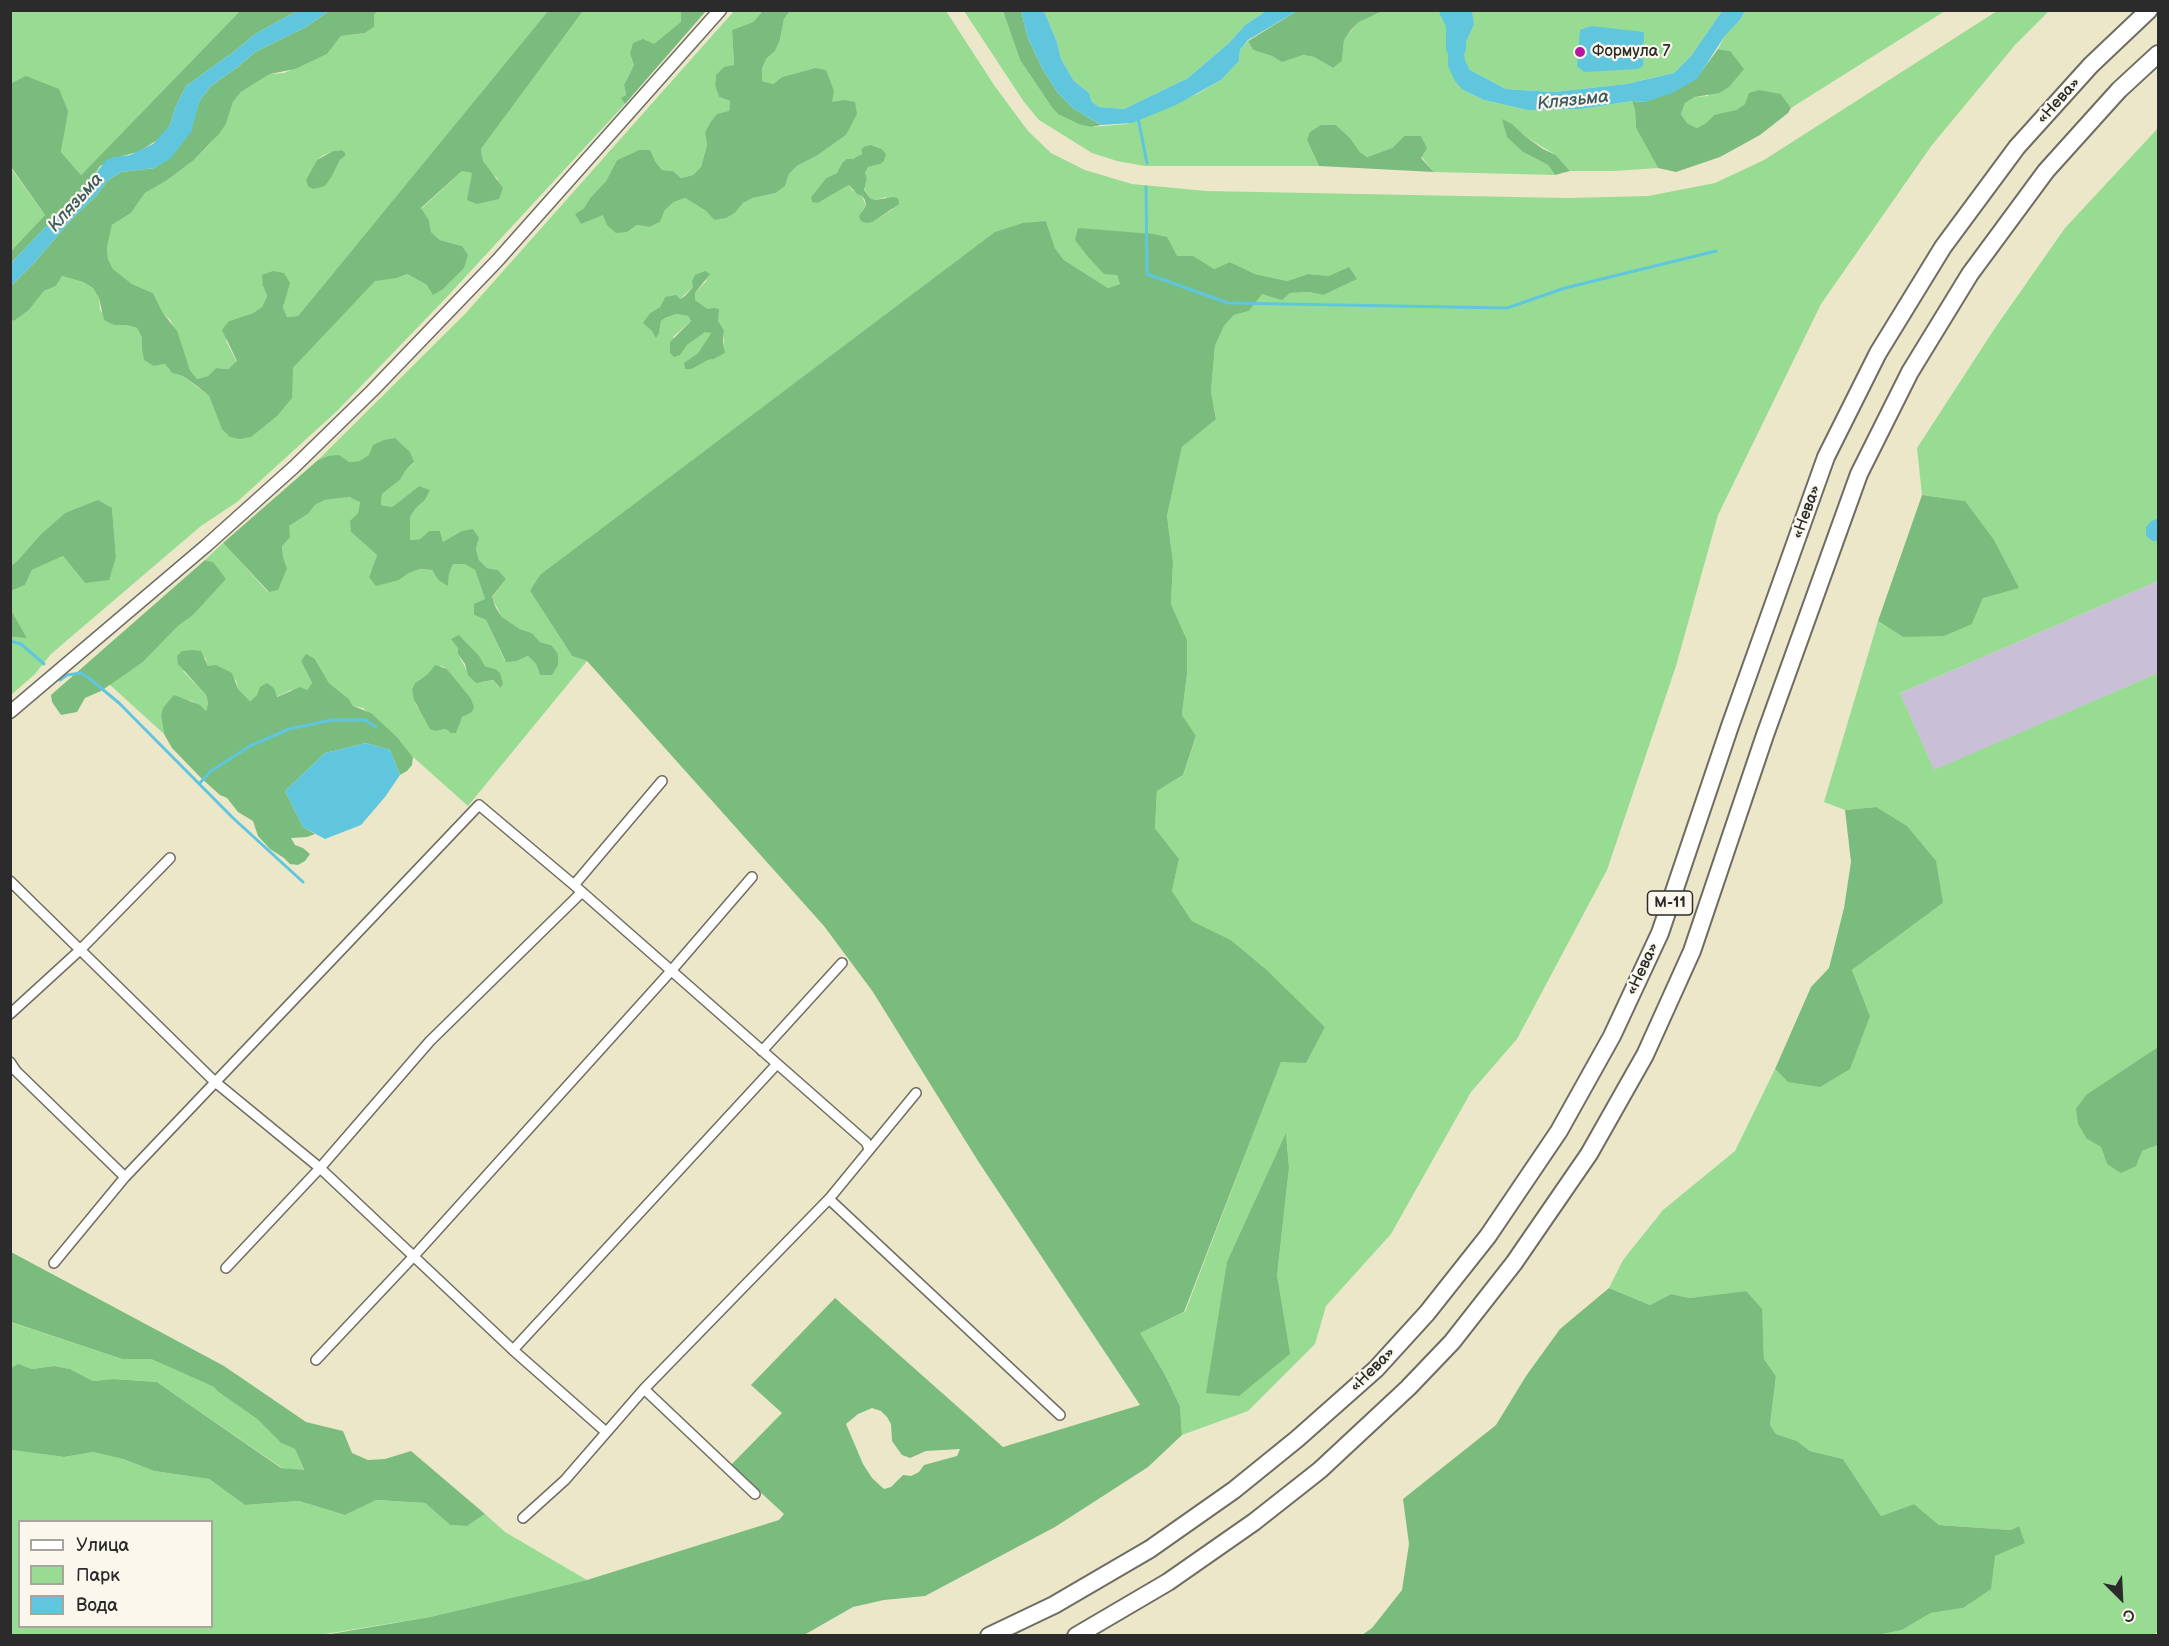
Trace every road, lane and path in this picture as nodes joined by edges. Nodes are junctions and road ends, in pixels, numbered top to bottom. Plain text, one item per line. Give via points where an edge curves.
1 (720, 10) edge
2 (2150, 10) edge
3 (2158, 54) edge
4 (10, 712) edge
5 (662, 781) dead end
6 (170, 858) dead end
7 (752, 877) dead end
8 (10, 881) edge
9 (574, 885) junction
10 (582, 892) junction
11 (80, 950) junction
12 (842, 963) dead end
13 (670, 971) junction
14 (10, 1014) edge
15 (762, 1051) junction
16 (10, 1062) edge
17 (777, 1064) junction
18 (214, 1081) junction
19 (916, 1093) dead end
20 (869, 1149) junction
21 (320, 1168) junction
22 (124, 1177) junction
23 (829, 1200) junction
24 (414, 1256) junction
25 (54, 1263) dead end
26 (226, 1268) dead end
27 (513, 1350) junction
28 (316, 1360) dead end
29 (644, 1389) junction
30 (1060, 1416) dead end
31 (606, 1432) junction
32 (755, 1494) dead end
33 (523, 1518) dead end
34 (988, 1635) edge
35 (1076, 1635) edge

1 - 4 street via 496,261 372,391 294,467
2 - 34 highway, «Нева» / М-11 via 2091,65 2017,147 1943,247 1878,353 1826,457 1660,933 1612,1036 1559,1131 1488,1236 1376,1369 1288,1447 1150,1549 1054,1605
3 - 35 highway, М-11 via 2046,171 1970,274 1910,372 1859,474 1692,951 1645,1054 1589,1154 1527,1245 1452,1342 1320,1470 1168,1582
5 - 9 street
6 - 11 street
7 - 13 street
8 - 11 street
9 - 10 street
9 - 18 street via 479,804
10 - 13 street
10 - 21 street via 430,1041
11 - 14 street
11 - 18 street
12 - 15 street
13 - 15 street
13 - 24 street
15 - 17 street
16 - 22 street
17 - 20 street via 866,1142
17 - 27 street
18 - 21 street
18 - 22 street
19 - 20 street
20 - 23 street
21 - 24 street
21 - 26 street
22 - 25 street
23 - 29 street
23 - 30 street
24 - 27 street
24 - 28 street
27 - 31 street
29 - 31 street
29 - 32 street
31 - 33 street via 565,1480

